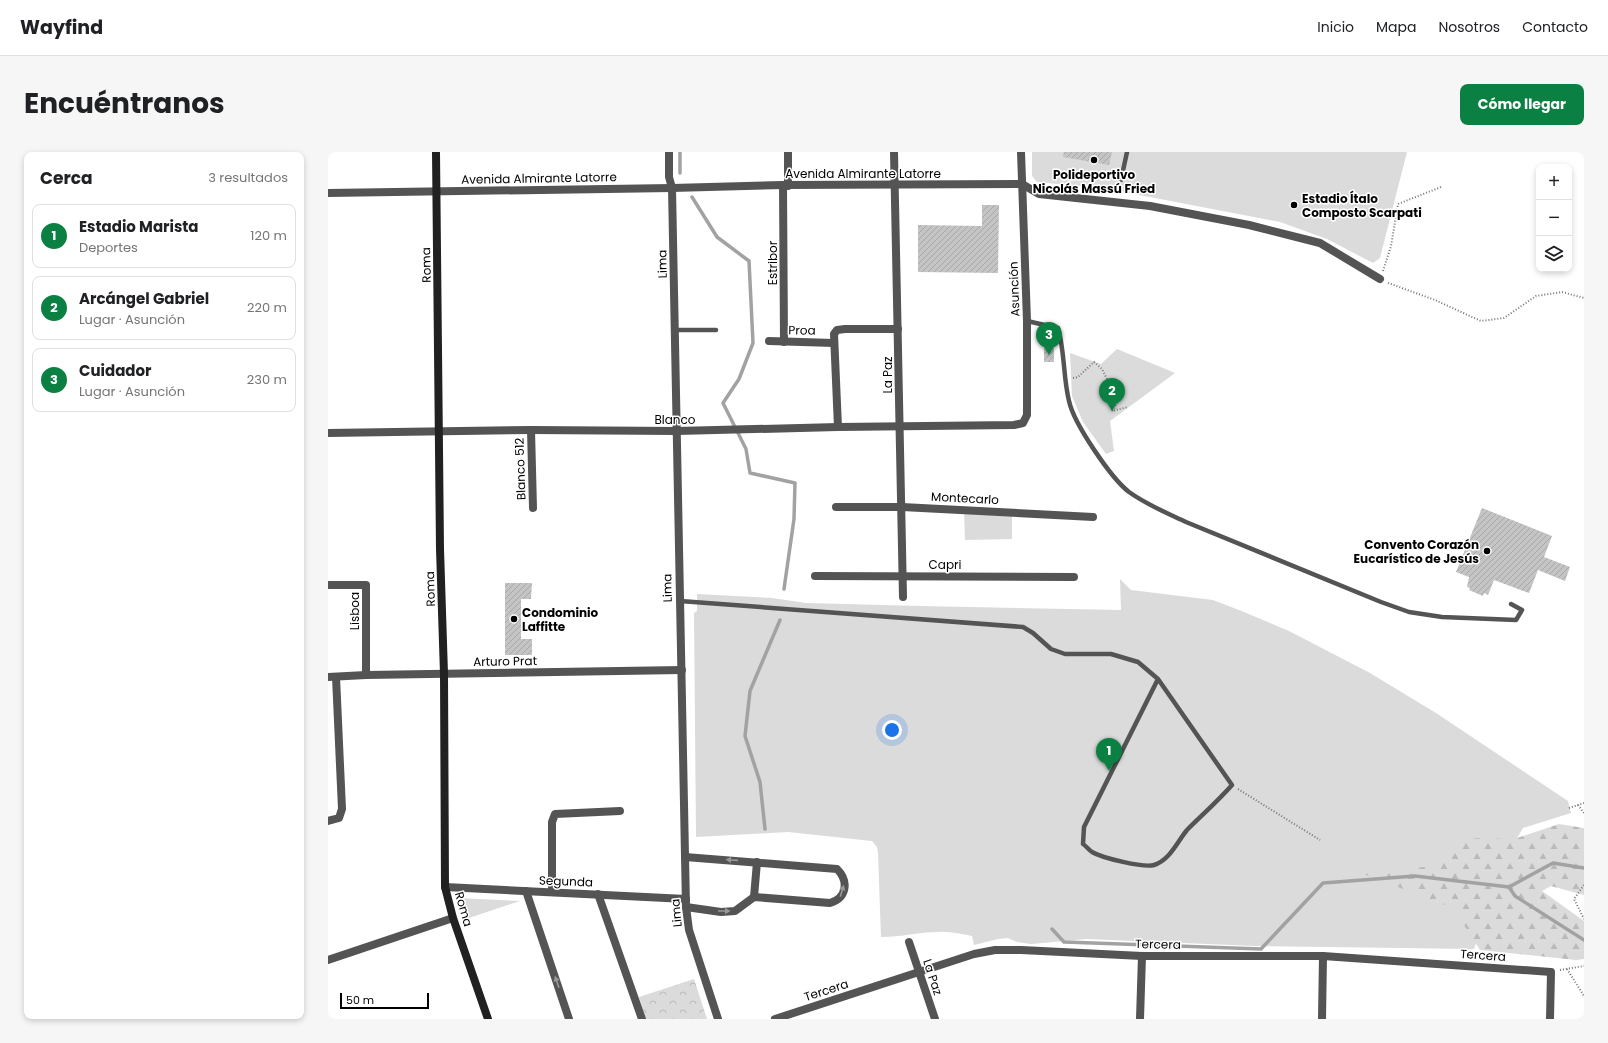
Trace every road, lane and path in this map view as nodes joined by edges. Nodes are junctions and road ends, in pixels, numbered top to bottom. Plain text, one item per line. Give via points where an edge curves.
1 (436, 152) edge
2 (669, 152) edge
3 (788, 152) edge
4 (894, 152) edge
5 (1021, 152) edge
6 (1127, 152) edge
7 (1121, 180) dead end
8 (1022, 184) junction
9 (895, 185) junction
10 (785, 186) junction
11 (1441, 186) dead end
12 (672, 188) junction
13 (437, 191) junction
14 (328, 193) edge
15 (1380, 279) junction
16 (1584, 298) edge
17 (1027, 321) junction
18 (898, 329) junction
19 (675, 330) junction
20 (716, 330) dead end
21 (769, 341) dead end
22 (784, 342) junction
23 (834, 343) junction
24 (1066, 380) junction
25 (1128, 407) dead end
26 (1023, 424) joint
27 (838, 426) junction
28 (899, 427) junction
29 (531, 430) junction
30 (677, 431) junction
31 (440, 432) junction
32 (328, 433) edge
33 (836, 507) dead end
34 (902, 507) junction
35 (533, 508) dead end
36 (1093, 517) dead end
37 (816, 576) dead end
38 (902, 576) junction
39 (1074, 577) dead end
40 (328, 585) edge
41 (903, 597) dead end
42 (680, 601) junction
43 (1511, 604) dead end
44 (682, 670) junction
45 (444, 674) junction
46 (366, 675) junction
47 (332, 677) edge
48 (1158, 679) junction
49 (1232, 785) junction
50 (1584, 803) edge
51 (1578, 805) junction
52 (1569, 808) dead end
53 (620, 811) dead end
54 (1584, 813) edge
55 (328, 821) edge
56 (1320, 840) dead end
57 (685, 857) junction
58 (757, 862) junction
59 (1584, 885) edge
60 (445, 887) junction
61 (526, 891) junction
62 (552, 892) junction
63 (598, 894) junction
64 (754, 897) junction
65 (686, 903) junction
66 (453, 918) junction
67 (1584, 919) edge
68 (910, 942) dead end
69 (1142, 956) junction
70 (1323, 956) junction
71 (328, 960) edge
72 (1584, 966) edge
73 (1567, 969) junction
74 (919, 972) junction
75 (1551, 972) junction
76 (1584, 996) edge
77 (488, 1019) edge
78 (569, 1019) edge
79 (642, 1019) edge
80 (718, 1019) edge
81 (775, 1019) edge
82 (935, 1019) edge
83 (1140, 1019) edge
84 (1322, 1019) edge
85 (1550, 1019) edge

1 - 13 street, Roma
2 - 12 street, Lima via 669,177
3 - 10 street, Estribor
4 - 9 street, La Paz
5 - 8 street, Asunción
6 - 7 lane
8 - 9 street, Avenida Almirante Latorre
8 - 15 street via 1039,194 1150,206 1249,225 1320,243
8 - 17 street, Asunción
9 - 10 street, Avenida Almirante Latorre
9 - 18 street, La Paz
10 - 12 street, Avenida Almirante Latorre
10 - 22 street, Estribor
11 - 15 path via 1398,204 1391,246
12 - 13 street, Avenida Almirante Latorre
12 - 19 street, Lima
13 - 14 street, Avenida Almirante Latorre
13 - 31 street, Roma
15 - 16 path via 1481,320 1504,318 1536,296 1562,292
17 - 24 lane via 1058,328
17 - 26 street, Asunción via 1027,415
18 - 23 street via 837,330 834,334
18 - 28 street, La Paz
19 - 20 lane
19 - 30 street, Lima
21 - 22 street, Proa
22 - 23 street, Proa
23 - 27 street
24 - 25 path via 1078,377 1094,362 1102,369 1118,400 1112,411
24 - 43 lane via 1069,403 1096,452 1128,491 1160,511 1409,612 1442,617 1516,620 1522,610
26 - 28 street, Blanco
27 - 28 street, Blanco
27 - 30 street, Blanco
28 - 34 street, La Paz
29 - 30 street, Blanco
29 - 31 street, Blanco
29 - 35 street, Blanco 512
30 - 42 street, Lima
31 - 32 street, Blanco
31 - 45 street, Roma
33 - 34 street, Montecarlo
34 - 36 street, Montecarlo
34 - 38 street, La Paz
37 - 38 street, Capri
38 - 39 street, Capri
38 - 41 street, La Paz
40 - 46 street, Lisboa via 366,585
42 - 44 street, Lima
42 - 48 lane via 1023,627 1051,649 1065,654 1111,654 1138,662
44 - 45 street, Arturo Prat
44 - 57 street, Lima
45 - 46 street, Arturo Prat
45 - 60 street, Roma
46 - 47 street, Arturo Prat
47 - 55 street via 342,809 339,818
48 - 49 lane
48 - 49 lane via 1084,827 1083,844 1092,852 1119,861 1153,866 1165,859 1187,831
49 - 56 path
50 - 51 path
51 - 52 path
51 - 54 path
53 - 62 street via 555,814 552,822
58 -> 57 street
57 - 65 street, Lima
58 - 64 street
64 -> 58 street via 830,903 837,901 844,889 842,874 837,869
59 - 67 path via 1574,899
60 - 61 street, Segunda
60 - 66 street, Roma
61 - 62 street, Segunda
78 -> 61 street
62 - 63 street, Segunda
63 - 65 street, Segunda
63 - 79 street
65 -> 64 street, Segunda via 721,912 735,911
65 - 80 street, Lima via 689,930
66 - 71 street
66 - 77 street, Roma
68 - 74 street, La Paz
69 - 70 street, Tercera
69 - 74 street, Tercera via 995,950
69 - 83 street
70 - 75 street, Tercera
70 - 84 street
72 - 73 path
73 - 75 path
73 - 76 path
74 - 81 street, Tercera
74 - 82 street, La Paz
75 - 85 street

